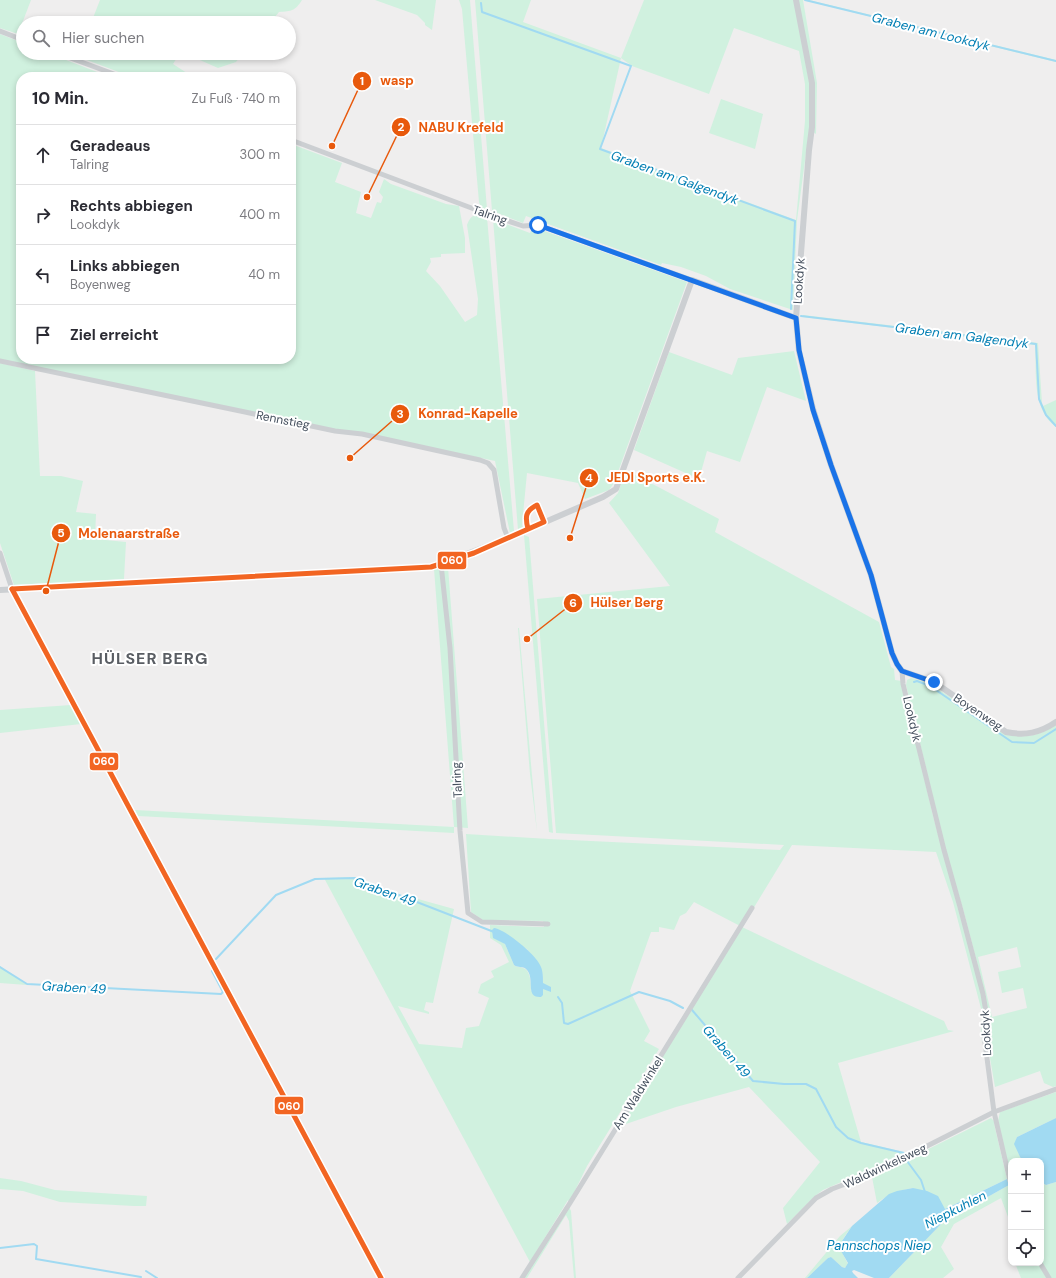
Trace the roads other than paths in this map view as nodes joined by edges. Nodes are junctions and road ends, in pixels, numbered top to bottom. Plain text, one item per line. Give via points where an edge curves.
1 (796, 0) edge
2 (0, 31) edge
3 (16, 37) edge
4 (77, 60) edge
5 (109, 72) edge
6 (296, 142) edge
7 (692, 280) junction
8 (796, 318) junction
9 (0, 361) edge
10 (508, 538) junction
11 (0, 553) edge
12 (441, 564) junction
13 (12, 589) junction
14 (0, 590) edge
15 (902, 671) junction
16 (1056, 722) edge
17 (752, 908) dead end
18 (548, 924) dead end
19 (1056, 1089) edge
20 (994, 1112) junction
21 (1008, 1174) edge
22 (1042, 1266) edge
23 (381, 1278) edge
24 (522, 1278) edge
25 (738, 1278) edge
26 (1049, 1278) edge

1 - 8 street, Lookdyk via 812,83 812,127
2 - 3 street
4 - 5 street
6 - 7 street, Talring via 490,215 523,226 538,225
7 - 8 street, Talring
7 - 10 street via 616,489
8 - 15 street, Lookdyk via 799,350 813,410 871,575 892,653
9 - 10 street, Rennstieg via 480,460 488,463 494,470
10 - 12 street
11 - 13 street
12 - 13 street via 431,567
12 - 18 street, Talring via 450,648 460,831 468,913 482,922
13 - 14 street
13 - 23 street
15 - 16 street, Boyenweg via 934,682 1006,732 1033,733
15 - 20 street, Lookdyk via 944,850 983,994 987,1018 984,1035
17 - 24 street, Am Waldwinkel
19 - 20 street, Waldwinkelsweg
20 - 21 street, Lookdyk
20 - 25 street, Waldwinkelsweg via 872,1174 816,1198
22 - 26 street

